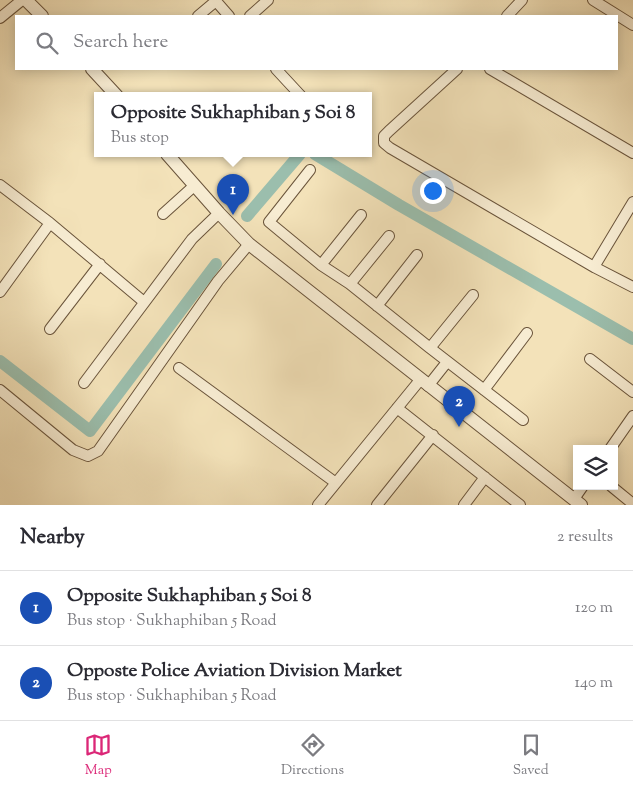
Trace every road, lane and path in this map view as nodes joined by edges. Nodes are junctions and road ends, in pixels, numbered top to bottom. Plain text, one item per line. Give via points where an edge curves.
1 (22, 0) edge
2 (26, 0) edge
3 (215, 0) edge
4 (268, 0) edge
5 (522, 0) edge
6 (593, 0) edge
7 (41, 15) edge
8 (199, 15) edge
9 (228, 15) edge
10 (251, 15) edge
11 (508, 15) edge
12 (617, 15) edge
13 (618, 16) edge
14 (0, 18) edge
15 (633, 25) edge
16 (95, 70) edge
17 (277, 70) edge
18 (456, 70) edge
19 (492, 70) edge
20 (113, 92) edge
21 (296, 92) edge
22 (633, 153) edge
23 (170, 157) edge
24 (310, 170) dead end
25 (0, 185) edge
26 (194, 186) junction
27 (633, 202) edge
28 (219, 213) junction
29 (164, 214) dead end
30 (361, 215) dead end
31 (50, 223) junction
32 (389, 236) dead end
33 (249, 244) junction
34 (417, 255) dead end
35 (100, 264) junction
36 (321, 265) junction
37 (594, 267) junction
38 (350, 284) junction
39 (633, 287) edge
40 (0, 292) edge
41 (473, 295) dead end
42 (144, 302) junction
43 (377, 306) junction
44 (50, 329) dead end
45 (527, 333) dead end
46 (430, 348) junction
47 (590, 359) dead end
48 (447, 362) junction
49 (179, 368) dead end
50 (84, 383) dead end
51 (424, 383) junction
52 (0, 390) edge
53 (484, 390) junction
54 (633, 392) edge
55 (397, 408) junction
56 (633, 416) edge
57 (523, 420) dead end
58 (433, 435) junction
59 (613, 445) edge
60 (486, 477) junction
61 (336, 483) junction
62 (582, 490) edge
63 (615, 490) edge
64 (577, 502) edge
65 (633, 504) edge
66 (318, 505) edge
67 (377, 505) edge
68 (464, 505) edge
69 (520, 505) edge

1 - 14 street
2 - 7 street
3 - 8 street
3 - 9 street
4 - 10 street
5 - 11 street
6 - 12 street
13 - 15 street
16 - 20 street
17 - 21 street
18 - 37 street via 388,131 384,143
19 - 22 street
23 - 26 street
24 - 36 street via 269,222
25 - 31 street
26 - 28 street
26 - 29 street
27 - 37 street
28 - 33 street
28 - 42 street via 192,239
30 - 36 street
31 - 35 street
31 - 40 street
32 - 38 street
33 - 51 street
33 - 52 street via 218,281 94,454 82,455 73,450
34 - 43 street
35 - 42 street
35 - 44 street
36 - 38 street
37 - 39 street
38 - 43 street
41 - 46 street
42 - 50 street
43 - 46 street
45 - 53 street
46 - 48 street
47 - 54 street
48 - 51 street
48 - 53 street
49 - 61 street
51 - 55 street
51 - 64 street
53 - 57 street
55 - 58 street
55 - 61 street
56 - 59 street
58 - 60 street
58 - 67 street
60 - 68 street
60 - 69 street
61 - 66 street
62 - 64 street
63 - 65 street

